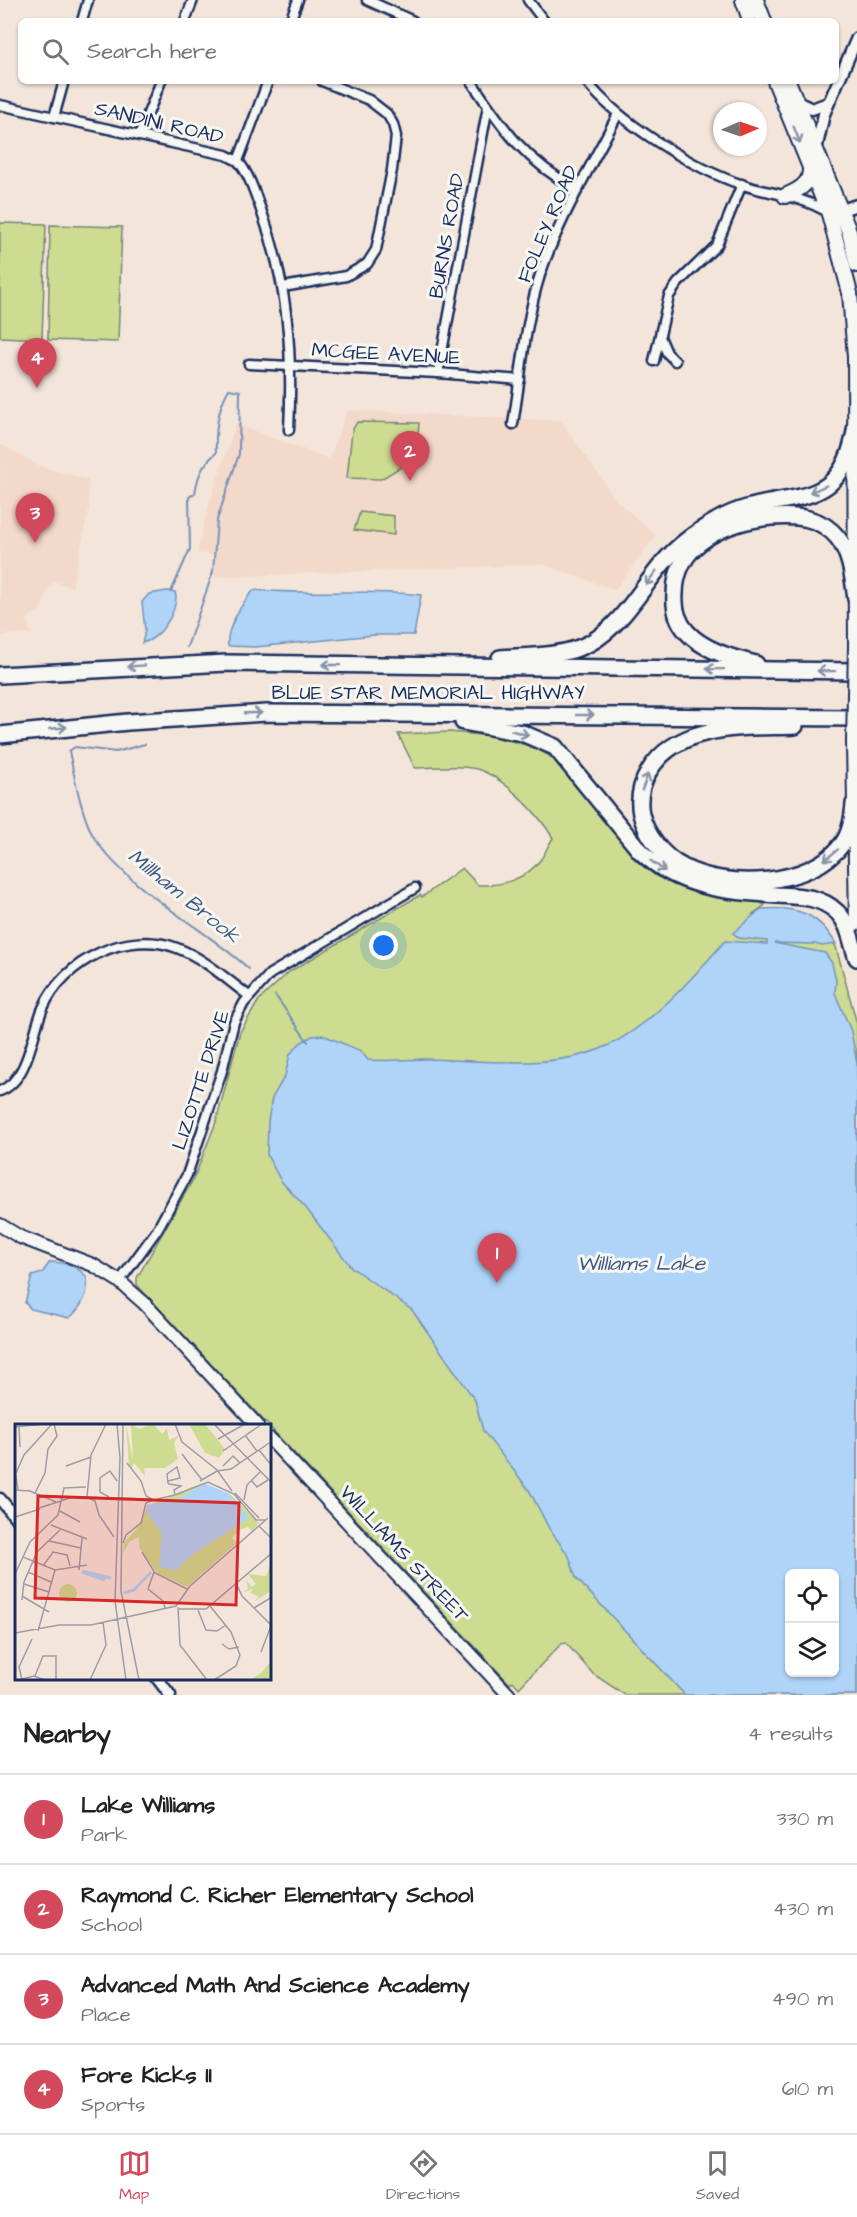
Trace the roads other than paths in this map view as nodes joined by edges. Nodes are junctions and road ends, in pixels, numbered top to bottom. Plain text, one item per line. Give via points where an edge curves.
1 (88, 0) edge
2 (193, 0) edge
3 (298, 0) edge
4 (367, 0) edge
5 (528, 0) edge
6 (743, 0) edge
7 (756, 0) edge
8 (83, 18) edge
9 (186, 18) edge
10 (291, 18) edge
11 (406, 18) edge
12 (542, 18) edge
13 (750, 18) edge
14 (764, 18) edge
15 (857, 38) edge
16 (839, 78) edge
17 (63, 84) edge
18 (160, 84) edge
19 (267, 84) edge
20 (329, 84) edge
21 (473, 84) edge
22 (589, 84) edge
23 (776, 84) edge
24 (789, 84) edge
25 (836, 84) edge
26 (795, 101) junction
27 (828, 103) junction
28 (0, 105) edge
29 (488, 106) junction
30 (618, 114) junction
31 (54, 117) junction
32 (139, 136) junction
33 (816, 154) junction
34 (238, 161) junction
35 (810, 170) junction
36 (742, 184) junction
37 (578, 190) junction
38 (785, 196) junction
39 (857, 205) edge
40 (835, 212) junction
41 (857, 265) edge
42 (283, 287) junction
43 (661, 339) junction
44 (654, 361) dead end
45 (675, 361) dead end
46 (249, 364) dead end
47 (292, 366) junction
48 (438, 372) junction
49 (520, 380) junction
50 (513, 424) dead end
51 (856, 425) edge
52 (289, 430) dead end
53 (856, 599) edge
54 (856, 646) edge
55 (356, 665) junction
56 (795, 670) junction
57 (857, 671) edge
58 (0, 675) edge
59 (400, 713) junction
60 (832, 717) junction
61 (857, 718) edge
62 (0, 735) edge
63 (854, 804) junction
64 (415, 888) dead end
65 (857, 923) edge
66 (857, 958) edge
67 (249, 996) junction
68 (0, 1091) edge
69 (0, 1225) edge
70 (119, 1282) junction
71 (256, 1424) edge
72 (272, 1441) edge
73 (0, 1499) edge
74 (15, 1517) edge
75 (159, 1680) edge
76 (170, 1695) edge
77 (509, 1695) edge

1 - 8 street
2 - 9 street
3 - 10 street
4 - 11 street
5 - 12 street
6 - 13 main road
7 - 14 main road
15 - 16 street
17 - 31 street
18 - 32 street
19 - 34 street
20 - 42 street via 374,103 391,119 396,142 376,250 367,264 346,276
21 - 29 street
22 - 30 street
23 -> 35 main road
24 - 26 main road
25 - 27 street
26 - 27 street via 812,109
26 - 33 main road
27 - 33 street
28 - 31 street, SANDINI ROAD
29 - 37 street via 530,158
29 - 48 street, BURNS ROAD
30 - 36 street via 690,160
30 - 37 street, FOLEY ROAD
31 - 32 street, SANDINI ROAD
32 - 34 street, SANDINI ROAD
33 - 40 main road
34 - 42 street via 247,173 273,243
35 - 38 main road via 800,190
35 - 40 main road
36 - 38 street
36 - 43 street via 717,245 669,296
37 - 49 street, FOLEY ROAD via 537,284
38 - 40 street
39 - 40 street
40 - 41 main road
40 - 51 main road via 850,293
42 - 47 street
43 - 44 street
43 - 45 street
46 - 47 street, MCGEE AVENUE
47 - 48 street, MCGEE AVENUE
47 - 52 street
48 - 49 street, MCGEE AVENUE
49 - 50 street, FOLEY ROAD
51 - 53 main road
51 -> 55 highway via 849,460 832,483 806,494 732,513 692,536 662,564 617,620 588,644 532,655
53 - 54 main road
53 - 56 highway via 847,554 838,538 818,521 804,517 763,518 736,524 710,535 688,554 678,571 675,592 678,616 686,631 703,644 734,657
54 - 63 main road, bridge
56 -> 55 highway, BLUE STAR MEMORIAL HIGHWAY
55 -> 58 highway, BLUE STAR MEMORIAL HIGHWAY via 181,664
57 -> 56 highway, BLUE STAR MEMORIAL HIGHWAY
59 -> 60 highway, BLUE STAR MEMORIAL HIGHWAY
62 -> 59 highway, BLUE STAR MEMORIAL HIGHWAY via 220,715
59 -> 66 highway via 502,728 548,742 569,762 640,851 664,871 704,887 820,901 843,918
60 - 61 highway, BLUE STAR MEMORIAL HIGHWAY
63 -> 60 highway via 850,831 834,854 798,874 770,880 720,878 681,866 654,841 642,819 640,797 646,776 662,755 683,740 708,732 801,725
63 - 65 main road
64 - 67 street, LIZOTTE DRIVE via 270,974
67 - 68 street via 197,957 176,947 141,942 108,949 89,957 51,990 22,1068 15,1080
67 - 70 street, LIZOTTE DRIVE via 234,1022 220,1079 187,1175 157,1230
69 - 70 main road via 20,1237 93,1265
70 - 71 main road via 144,1303
72 - 77 main road, WILLIAMS STREET
73 - 74 street
75 - 76 street

